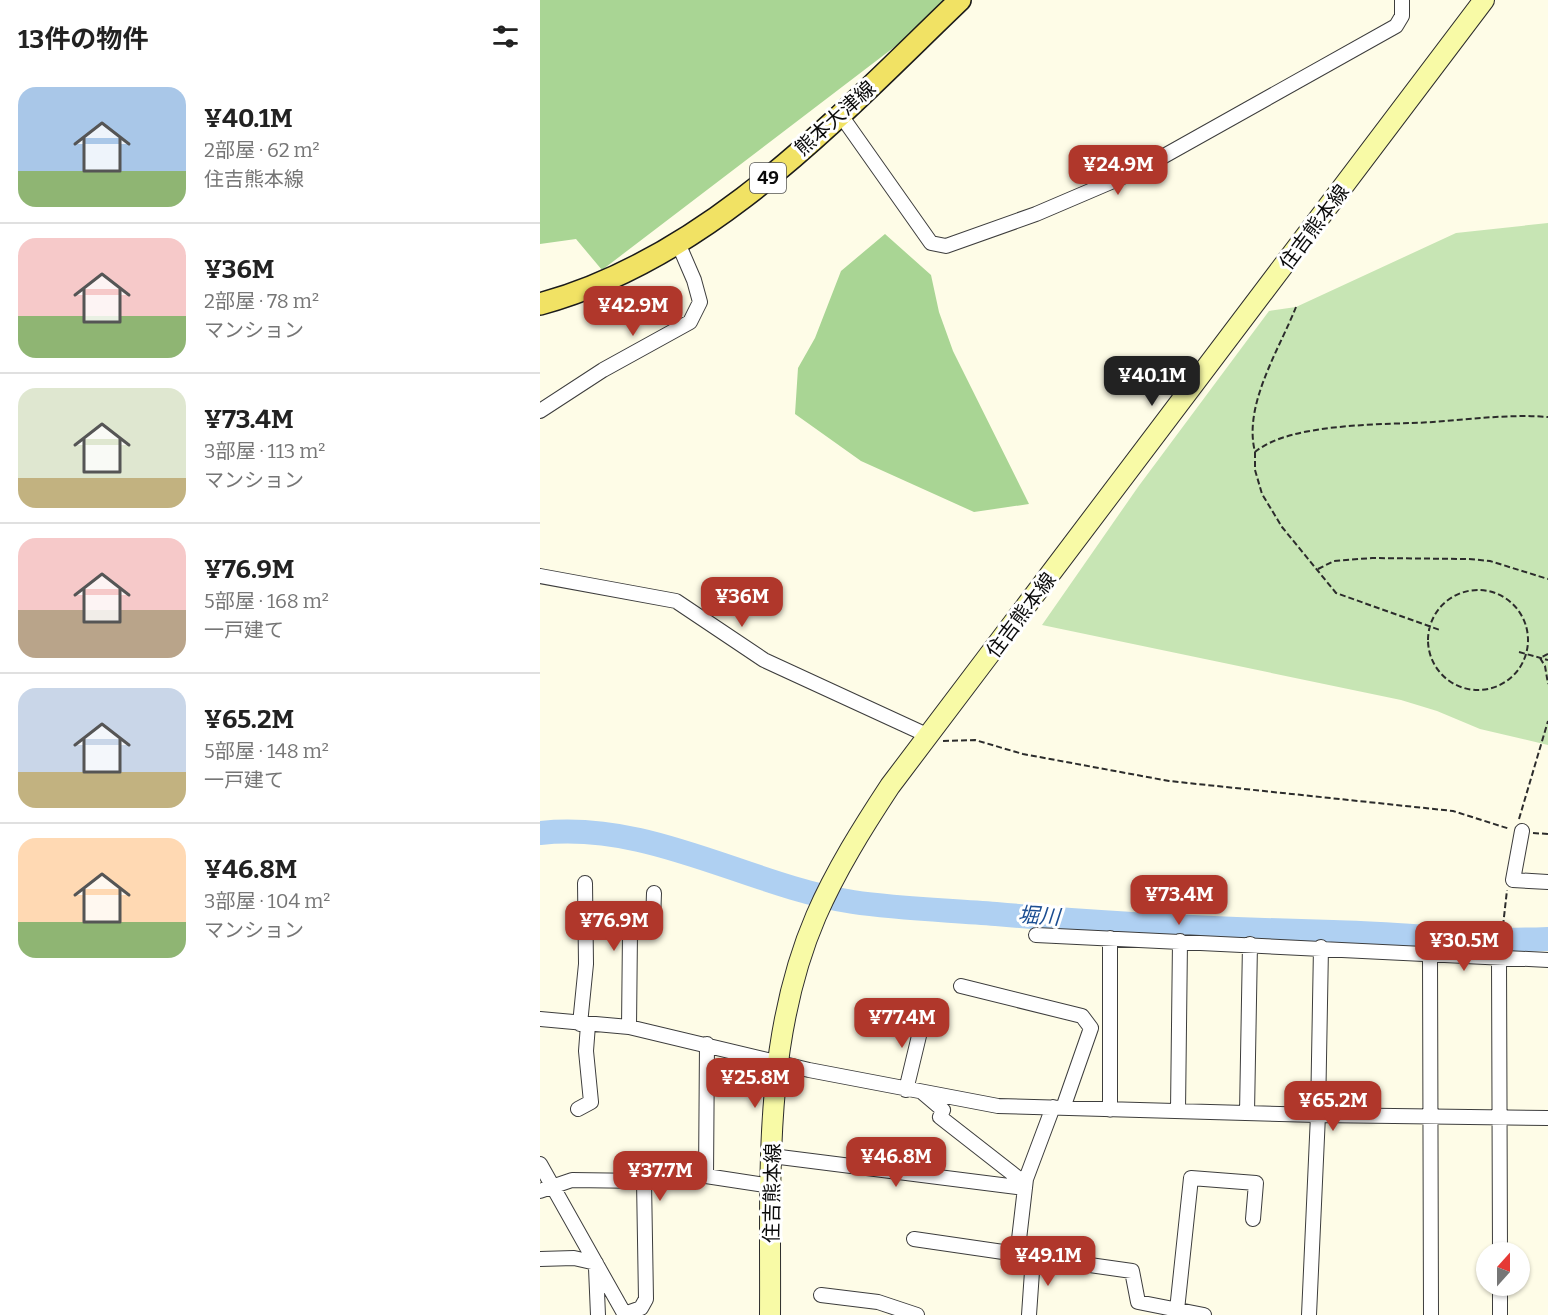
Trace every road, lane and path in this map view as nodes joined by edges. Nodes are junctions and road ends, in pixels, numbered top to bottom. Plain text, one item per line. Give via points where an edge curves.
1 (960, 0) edge
2 (1402, 0) edge
3 (1484, 0) edge
4 (840, 114) junction
5 (678, 243) junction
6 (540, 304) edge
7 (1296, 307) dead end
8 (540, 411) edge
9 (1548, 417) edge
10 (1255, 452) junction
11 (1318, 569) junction
12 (540, 576) edge
13 (1548, 579) edge
14 (1430, 626) junction
15 (1440, 630) dead end
16 (1519, 652) dead end
17 (1548, 654) edge
18 (1526, 655) junction
19 (1539, 658) junction
20 (1548, 660) edge
21 (1548, 684) edge
22 (1548, 721) edge
23 (929, 735) junction
24 (1519, 828) junction
25 (1548, 882) edge
26 (585, 883) dead end
27 (654, 892) dead end
28 (1503, 921) dead end
29 (1036, 935) dead end
30 (1110, 938) junction
31 (1180, 941) junction
32 (1250, 944) junction
33 (1321, 947) junction
34 (1430, 955) junction
35 (1500, 956) junction
36 (1548, 960) edge
37 (961, 986) dead end
38 (924, 1015) dead end
39 (540, 1019) edge
40 (584, 1025) junction
41 (629, 1027) junction
42 (707, 1044) junction
43 (776, 1062) junction
44 (906, 1090) junction
45 (921, 1092) junction
46 (1058, 1108) junction
47 (578, 1109) dead end
48 (1110, 1110) junction
49 (1178, 1111) junction
50 (1247, 1113) junction
51 (1318, 1115) junction
52 (1429, 1117) junction
53 (1499, 1118) junction
54 (1548, 1118) edge
55 (772, 1156) junction
56 (540, 1164) edge
57 (1025, 1184) junction
58 (771, 1186) junction
59 (546, 1189) edge
60 (1253, 1219) dead end
61 (914, 1239) dead end
62 (1500, 1242) edge
63 (1018, 1248) junction
64 (1033, 1257) junction
65 (540, 1259) edge
66 (596, 1263) junction
67 (821, 1295) dead end
68 (1500, 1296) edge
69 (1136, 1308) edge
70 (1177, 1310) junction
71 (625, 1314) edge
72 (598, 1315) edge
73 (770, 1315) edge
74 (917, 1315) edge
75 (1029, 1315) edge
76 (1204, 1315) edge
77 (1309, 1315) edge
78 (1431, 1315) edge
79 (1500, 1315) edge

1 - 4 main road, 熊本大津線 / 49
2 - 4 street via 1402,16 1396,26 1183,147 1059,204 946,246 930,243
3 - 23 main road, 住吉熊本線
4 - 5 main road, 熊本大津線 / 49 via 761,184
5 - 6 main road, 熊本大津線 / 49 via 580,293
5 - 8 street via 700,302 690,322 603,370
7 - 10 path via 1255,403 1251,437
9 - 10 path via 1303,432 1267,442
10 - 11 path via 1262,494 1282,527
11 - 13 path via 1334,561 1372,558 1469,559 1490,561
11 - 14 path via 1336,593
12 - 23 street via 676,601 764,660
14 - 15 path
14 - 18 path via 1428,642 1435,665 1446,678 1468,689 1500,685 1518,669
14 - 18 path via 1454,596 1473,591 1492,593 1514,606 1522,617 1527,629
16 - 18 path
17 - 19 path
18 - 19 path
19 - 20 path
19 - 21 path via 1545,666
22 - 24 path
23 - 24 path via 946,743 975,740 1023,754 1169,781 1454,811
23 - 43 main road, 住吉熊本線 via 855,839 816,916 789,999
24 - 25 street via 1514,880
26 - 40 street
27 - 41 street via 653,922 648,931 630,932
28 - 35 path
29 - 30 street
30 - 31 street
30 - 48 street
31 - 32 street
31 - 49 street
32 - 33 street
32 - 50 street
33 - 34 street
33 - 51 street
34 - 35 street
34 - 52 street
35 - 36 street
35 - 53 street
37 - 46 street via 1082,1016 1091,1028
38 - 44 street
39 - 40 street
40 - 41 street
40 - 47 street via 591,1102
41 - 42 street
42 - 43 street
42 - 58 street via 706,1176
43 - 44 street
43 - 55 main road, 住吉熊本線
44 - 45 street
45 - 46 street via 998,1106
45 - 57 street via 943,1110 940,1117
46 - 48 street
46 - 57 street
48 - 49 street
49 - 50 street
50 - 51 street
51 - 52 street
51 - 77 street
52 - 53 street
52 - 78 street
53 - 54 street
53 - 62 street
55 - 57 street
55 - 58 main road, 住吉熊本線
56 - 59 street
57 - 63 street
58 - 73 main road, 住吉熊本線
59 - 66 street
59 - 71 street via 572,1180 644,1181 646,1299 641,1308
60 - 70 street via 1256,1183 1191,1178
61 - 63 street via 950,1237 1010,1253
63 - 64 street
64 - 69 street via 1132,1271
64 - 75 street
65 - 66 street via 574,1258
66 - 71 street
66 - 72 street
67 - 74 street via 878,1302
68 - 79 street
69 - 70 street
70 - 76 street

